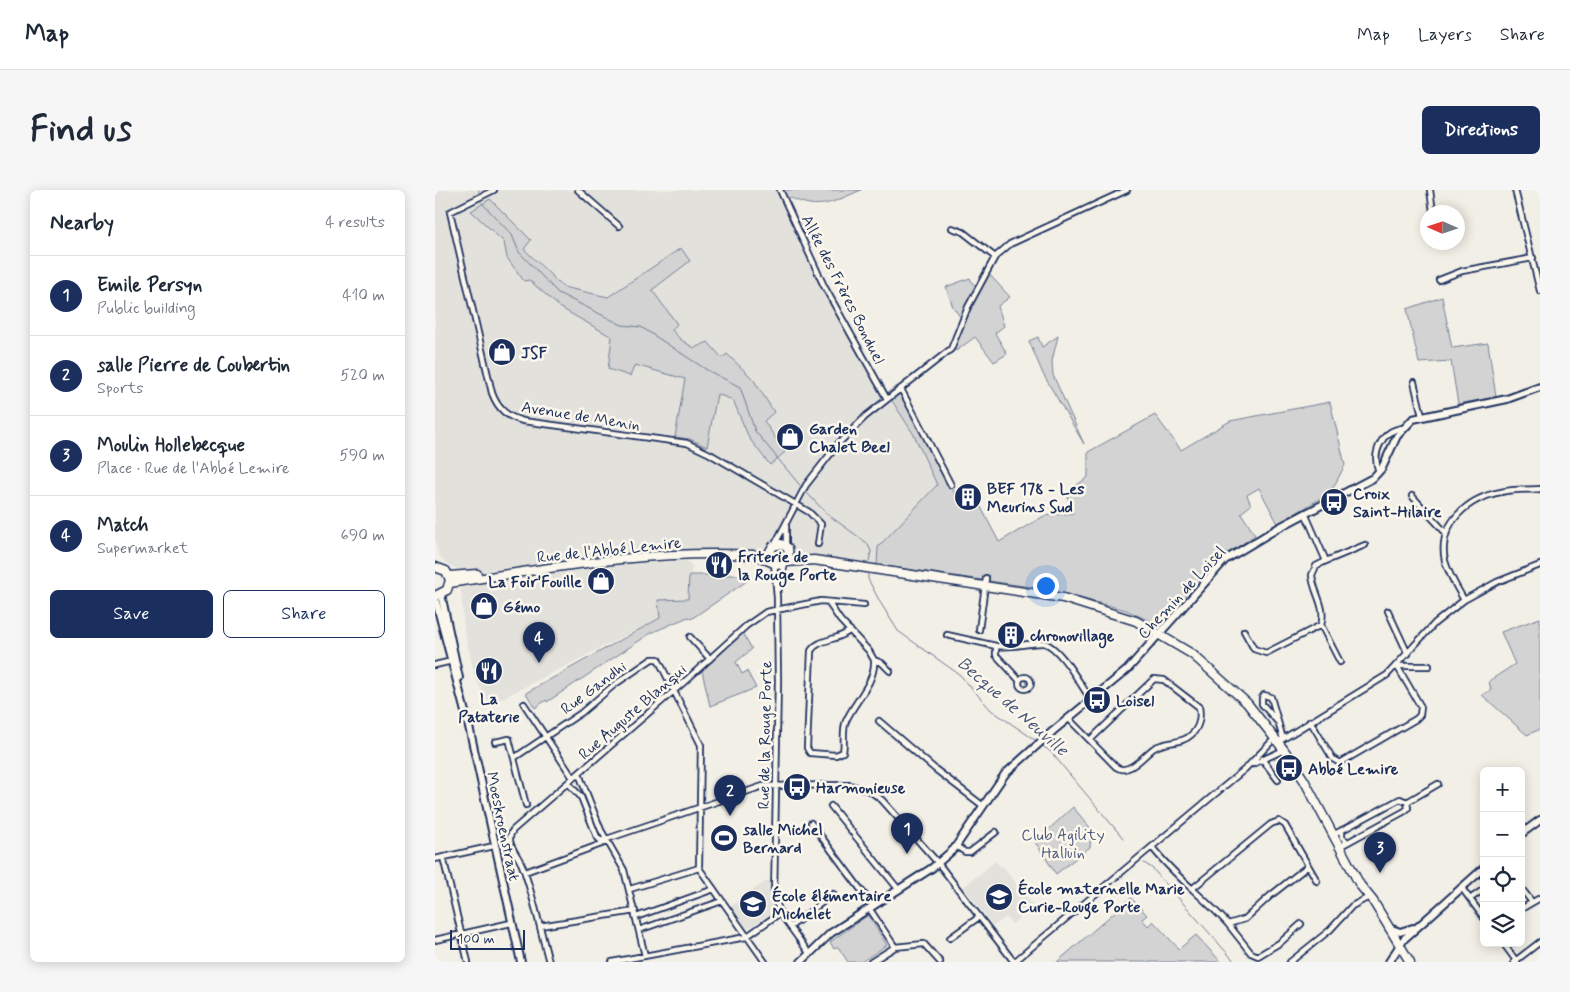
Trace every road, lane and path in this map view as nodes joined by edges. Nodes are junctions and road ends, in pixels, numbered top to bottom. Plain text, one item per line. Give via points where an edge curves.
1 (495, 190) edge
2 (578, 190) edge
3 (780, 190) edge
4 (1127, 190) edge
5 (1430, 190) edge
6 (1515, 190) edge
7 (1432, 205) edge
8 (619, 226) dead end
9 (952, 228) dead end
10 (995, 257) junction
11 (1533, 258) junction
12 (1439, 280) dead end
13 (1540, 291) edge
14 (1414, 382) dead end
15 (1540, 387) edge
16 (901, 389) junction
17 (887, 399) junction
18 (1422, 416) junction
19 (1403, 428) junction
20 (1379, 472) junction
21 (951, 486) dead end
22 (1540, 489) edge
23 (1412, 496) dead end
24 (796, 504) junction
25 (1305, 514) junction
26 (787, 520) junction
27 (1446, 533) junction
28 (818, 544) dead end
29 (1365, 545) dead end
30 (773, 547) junction
31 (788, 549) junction
32 (814, 560) junction
33 (1326, 561) junction
34 (773, 562) junction
35 (786, 563) junction
36 (1540, 565) edge
37 (435, 567) edge
38 (449, 580) junction
39 (985, 584) junction
40 (437, 596) edge
41 (777, 598) junction
42 (1463, 600) junction
43 (828, 602) junction
44 (864, 606) dead end
45 (777, 608) junction
46 (1389, 611) dead end
47 (1321, 625) junction
48 (850, 630) junction
49 (979, 630) dead end
50 (1244, 631) dead end
51 (947, 636) dead end
52 (1158, 636) junction
53 (690, 637) dead end
54 (996, 646) junction
55 (1408, 654) junction
56 (710, 659) junction
57 (874, 660) junction
58 (454, 661) junction
59 (1341, 662) dead end
60 (435, 665) edge
61 (1397, 666) junction
62 (1429, 666) dead end
63 (890, 671) dead end
64 (1019, 680) dead end
65 (675, 690) junction
66 (1091, 700) junction
67 (524, 704) dead end
68 (1068, 718) junction
69 (879, 721) dead end
70 (1277, 721) junction
71 (1310, 721) junction
72 (545, 737) junction
73 (1090, 740) junction
74 (1279, 740) junction
75 (495, 742) dead end
76 (1284, 750) junction
77 (514, 758) junction
78 (1261, 760) junction
79 (1245, 769) junction
80 (579, 774) junction
81 (573, 778) junction
82 (1278, 780) dead end
83 (568, 783) junction
84 (1438, 784) dead end
85 (775, 785) junction
86 (1407, 802) junction
87 (526, 805) dead end
88 (982, 805) junction
89 (831, 806) dead end
90 (700, 807) junction
91 (1540, 820) edge
92 (811, 823) dead end
93 (1342, 830) junction
94 (1525, 831) edge
95 (996, 832) dead end
96 (1333, 835) junction
97 (606, 841) junction
98 (1347, 842) junction
99 (494, 846) junction
100 (956, 846) junction
101 (1152, 847) junction
102 (1339, 847) junction
103 (443, 857) junction
104 (435, 858) edge
105 (938, 863) junction
106 (1308, 866) junction
107 (699, 868) junction
108 (1480, 871) edge
109 (525, 872) junction
110 (1317, 880) dead end
111 (1193, 888) junction
112 (1461, 888) junction
113 (630, 889) junction
114 (714, 889) junction
115 (899, 890) junction
116 (1480, 892) edge
117 (1525, 893) edge
118 (833, 894) dead end
119 (1368, 897) junction
120 (1540, 898) edge
121 (1470, 899) junction
122 (722, 901) junction
123 (1532, 902) junction
124 (1525, 906) edge
125 (871, 907) junction
126 (635, 911) junction
127 (780, 913) junction
128 (1480, 913) edge
129 (979, 916) junction
130 (636, 917) junction
131 (511, 922) junction
132 (1228, 924) junction
133 (1301, 924) dead end
134 (1420, 924) junction
135 (539, 926) junction
136 (1387, 926) junction
137 (790, 927) junction
138 (639, 930) junction
139 (462, 934) junction
140 (746, 937) junction
141 (950, 938) dead end
142 (435, 940) edge
143 (1540, 942) edge
144 (895, 947) junction
145 (1397, 947) junction
146 (1506, 947) edge
147 (809, 953) junction
148 (647, 955) junction
149 (468, 962) edge
150 (521, 962) edge
151 (549, 962) edge
152 (613, 962) edge
153 (653, 962) edge
154 (765, 962) edge
155 (801, 962) edge
156 (871, 962) edge
157 (940, 962) edge
158 (1014, 962) edge
159 (1290, 962) edge
160 (1389, 962) edge
161 (1404, 962) edge
162 (1410, 962) edge
163 (1515, 962) edge

1 - 24 street, Avenue de Menin via 450,212 492,393 503,412 523,421 687,444
2 - 8 street
3 - 17 street, Allée des Frères Bonduel via 824,286
4 - 10 street via 1010,244
5 - 7 street
6 - 11 street
9 - 10 street via 963,232
10 - 16 street via 968,307 951,349
11 - 12 street via 1462,271
11 - 13 street
14 - 18 street
15 - 18 street, Chemin de Loisel via 1507,399
16 - 17 street
16 - 21 street
17 - 24 street via 846,434 806,485
18 - 19 street, Chemin de Loisel
19 - 20 street, Chemin de Loisel
19 - 20 street via 1391,431 1381,440
20 - 25 street, Chemin de Loisel via 1367,482
22 - 27 street via 1502,492 1477,500 1458,513
23 - 27 street
24 - 26 street
24 - 28 street, Avenue de Menin via 819,520
25 - 33 street
25 - 52 street, Chemin de Loisel via 1229,557
26 - 30 street
26 - 31 street via 784,536
27 - 42 street via 1446,564
29 - 33 street
30 - 31 main road, Rue de l'Abbé Lemire via 781,544
30 - 34 main road via 769,556
30 - 38 main road, Rue de l'Abbé Lemire via 759,552 672,550 610,555
31 - 32 main road, Rue de l'Abbé Lemire
31 - 35 main road via 790,556
32 - 35 main road, Rue de l'Abbé Lemire
32 - 39 main road, Rue de l'Abbé Lemire via 910,577
33 - 47 street via 1316,566 1312,574 1321,606
34 - 35 main road, Rue de l'Abbé Lemire via 779,565
34 - 38 main road, Rue de l'Abbé Lemire via 752,555 672,555 604,560
34 - 41 street, Rue de la Rouge Porte
35 - 41 street, Rue de la Rouge Porte
36 - 42 street
37 - 38 main road via 443,569
38 - 40 main road via 447,590
39 - 49 street
39 - 52 main road, Rue de l'Abbé Lemire via 1080,606
40 - 58 street, Moeskroenstraat
41 - 45 street, Rue de la Rouge Porte
42 - 55 street via 1435,623
43 - 44 street
43 - 45 street via 821,600 793,608
43 - 48 street
45 - 56 street, Rue Auguste Blanqui via 768,610 746,626
45 - 85 street, Rue de la Rouge Porte
46 - 55 street
47 - 50 street via 1266,653 1254,649
47 - 59 street
48 - 57 street
48 - 57 street via 840,638 817,644 811,651 807,748 810,753 836,755 843,752 845,723 868,683
51 - 54 street
52 - 66 street, Chemin de Loisel via 1122,675
52 - 74 main road, Rue de l'Abbé Lemire via 1224,682
53 - 56 street
54 - 64 street via 996,655
54 - 66 street via 1044,643 1052,646
55 - 61 street
56 - 65 street, Rue Auguste Blanqui
57 - 63 street
58 - 60 street
58 - 99 street, Moeskroenstraat
61 - 62 street
61 - 71 street
61 - 71 street via 1421,707 1416,719 1341,763 1333,759
65 - 72 street, Rue Gandhi via 659,660 654,658
65 - 80 street, Rue Auguste Blanqui
65 - 90 street via 701,745
66 - 68 street, Chemin de Loisel
67 - 72 street
68 - 73 street
68 - 88 street, Chemin de Loisel via 1005,774
69 - 88 street
70 - 70 street via 1271,697 1264,695 1262,704
70 - 74 street
71 - 74 street
72 - 77 street, Rue Gandhi
72 - 81 street
73 - 73 street via 1116,767 1126,770 1156,747 1191,736 1198,724 1199,707 1157,679
74 - 76 main road, Rue de l'Abbé Lemire
74 - 79 street
75 - 77 street via 509,739
76 - 78 street
76 - 96 main road, Rue de l'Abbé Lemire
77 - 87 street
78 - 79 street
78 - 82 street
79 - 101 street
80 - 81 street, Rue Auguste Blanqui
80 - 97 street
81 - 83 street, Rue Auguste Blanqui
83 - 97 street via 581,798 598,839
83 - 109 street, Rue Auguste Blanqui via 513,830 510,839
84 - 86 street
85 - 90 street via 755,788
85 - 105 street via 850,784 870,791 882,800
85 - 127 street, Rue de la Rouge Porte via 774,893
86 - 93 street via 1399,799
86 - 98 street via 1405,811
88 - 100 street, Chemin de Loisel
89 - 115 street
90 - 97 street
90 - 107 street
91 - 94 street
92 - 125 street
93 - 96 street
93 - 98 street via 1342,838
95 - 100 street via 970,852
96 - 102 main road, Rue de l'Abbé Lemire
97 - 109 street
97 - 113 street via 624,870
98 - 102 street
99 - 103 street
99 - 131 street, Moeskroenstraat
100 - 105 street, Chemin de Loisel
101 - 111 street
101 - 158 street
102 - 119 main road, Rue de l'Abbé Lemire
103 - 104 street
103 - 139 street
105 - 115 street, Chemin de Loisel
105 - 129 street
106 - 110 street
106 - 111 street via 1283,823 1276,821
106 - 132 street via 1245,920
107 - 113 street
107 - 114 street
108 - 112 street
109 - 135 street
111 - 132 street
112 - 121 street
112 - 134 street
113 - 126 street
114 - 122 street
114 - 130 street
115 - 125 street, Chemin de Loisel
116 - 121 street
117 - 123 street
118 - 137 street
119 - 136 main road, Rue de l'Abbé Lemire
119 - 145 main road, Rue de l'Abbé Lemire
119 - 159 street via 1352,906 1330,930
120 - 123 street
121 - 128 street
122 - 138 street
122 - 140 street
123 - 124 street
125 - 144 street
125 - 147 street, Chemin de Loisel
126 - 130 street
126 - 135 street
127 - 137 street, Rue de la Rouge Porte
127 - 140 street
129 - 141 street
129 - 158 street
130 - 138 street
131 - 139 street
131 - 150 street, Moeskroenstraat
132 - 133 street via 1253,955 1258,956
134 - 136 street via 1400,932
134 - 145 street
135 - 151 street
136 - 145 main road, Rue de l'Abbé Lemire
137 - 147 street, Rue de la Rouge Porte
138 - 148 street
139 - 142 street
139 - 149 street
140 - 148 street
140 - 154 street
143 - 163 street
144 - 156 street
144 - 157 street via 924,944
145 - 160 street
145 - 161 main road
145 - 162 main road
146 - 163 street
147 - 155 street, Chemin de Loisel
148 - 152 street
148 - 153 street

